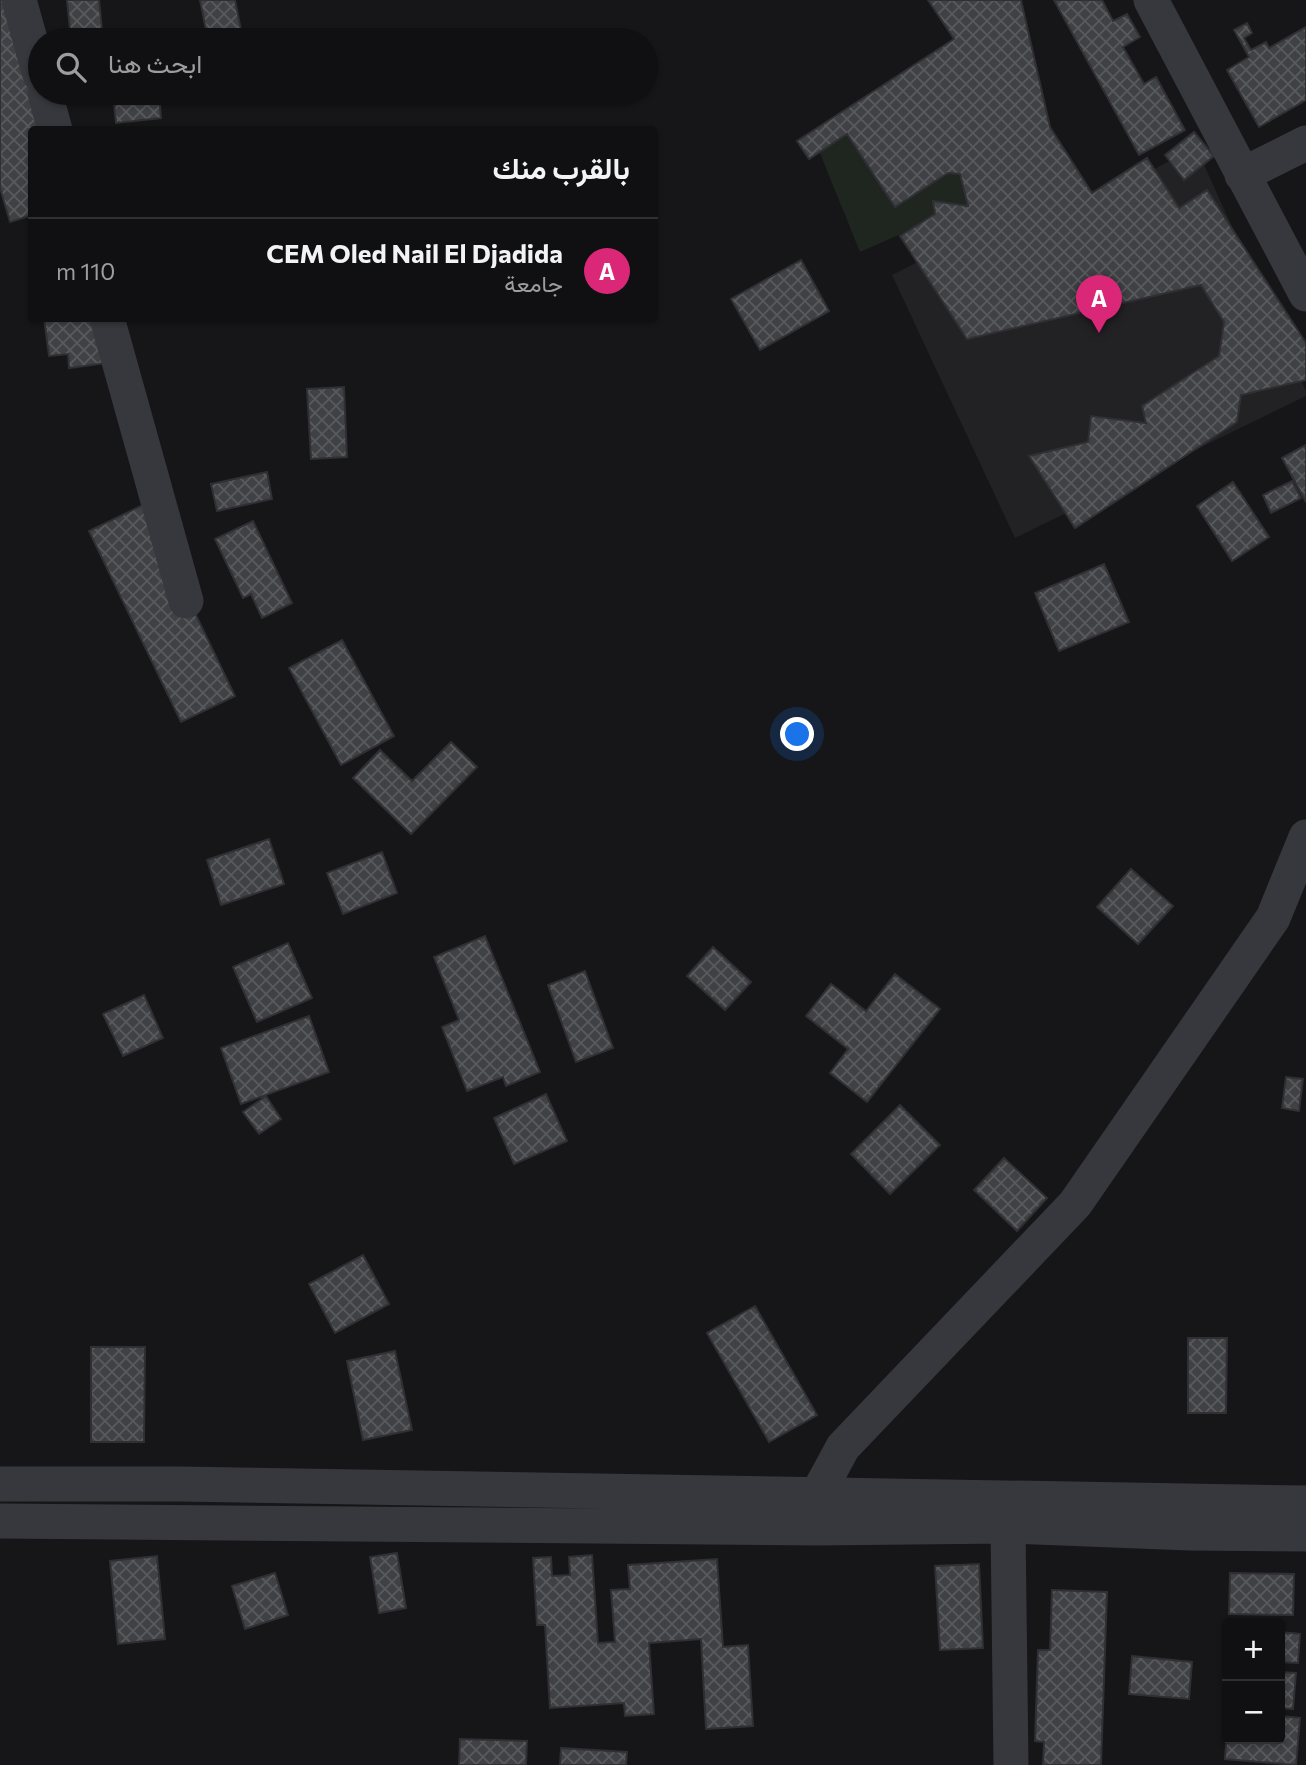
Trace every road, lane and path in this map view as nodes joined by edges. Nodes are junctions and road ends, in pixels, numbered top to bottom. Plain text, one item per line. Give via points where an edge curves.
1 (19, 0) edge
2 (1152, 0) edge
3 (28, 32) edge
4 (48, 105) edge
5 (54, 126) edge
6 (1306, 143) edge
7 (1242, 176) junction
8 (1306, 294) edge
9 (108, 322) edge
10 (186, 601) dead end
11 (1306, 837) edge
12 (0, 1485) edge
13 (1306, 1503) edge
14 (818, 1512) junction
15 (0, 1521) edge
16 (1008, 1526) junction
17 (1306, 1534) edge
18 (1011, 1765) edge

1 - 3 street
2 - 7 street
4 - 5 street
6 - 7 street
7 - 8 street
9 - 10 street
11 - 14 street via 1273,918 1075,1204 843,1447
12 - 14 street via 179,1484
13 - 14 street
14 - 15 street
14 - 16 street
16 - 17 street
16 - 18 street

